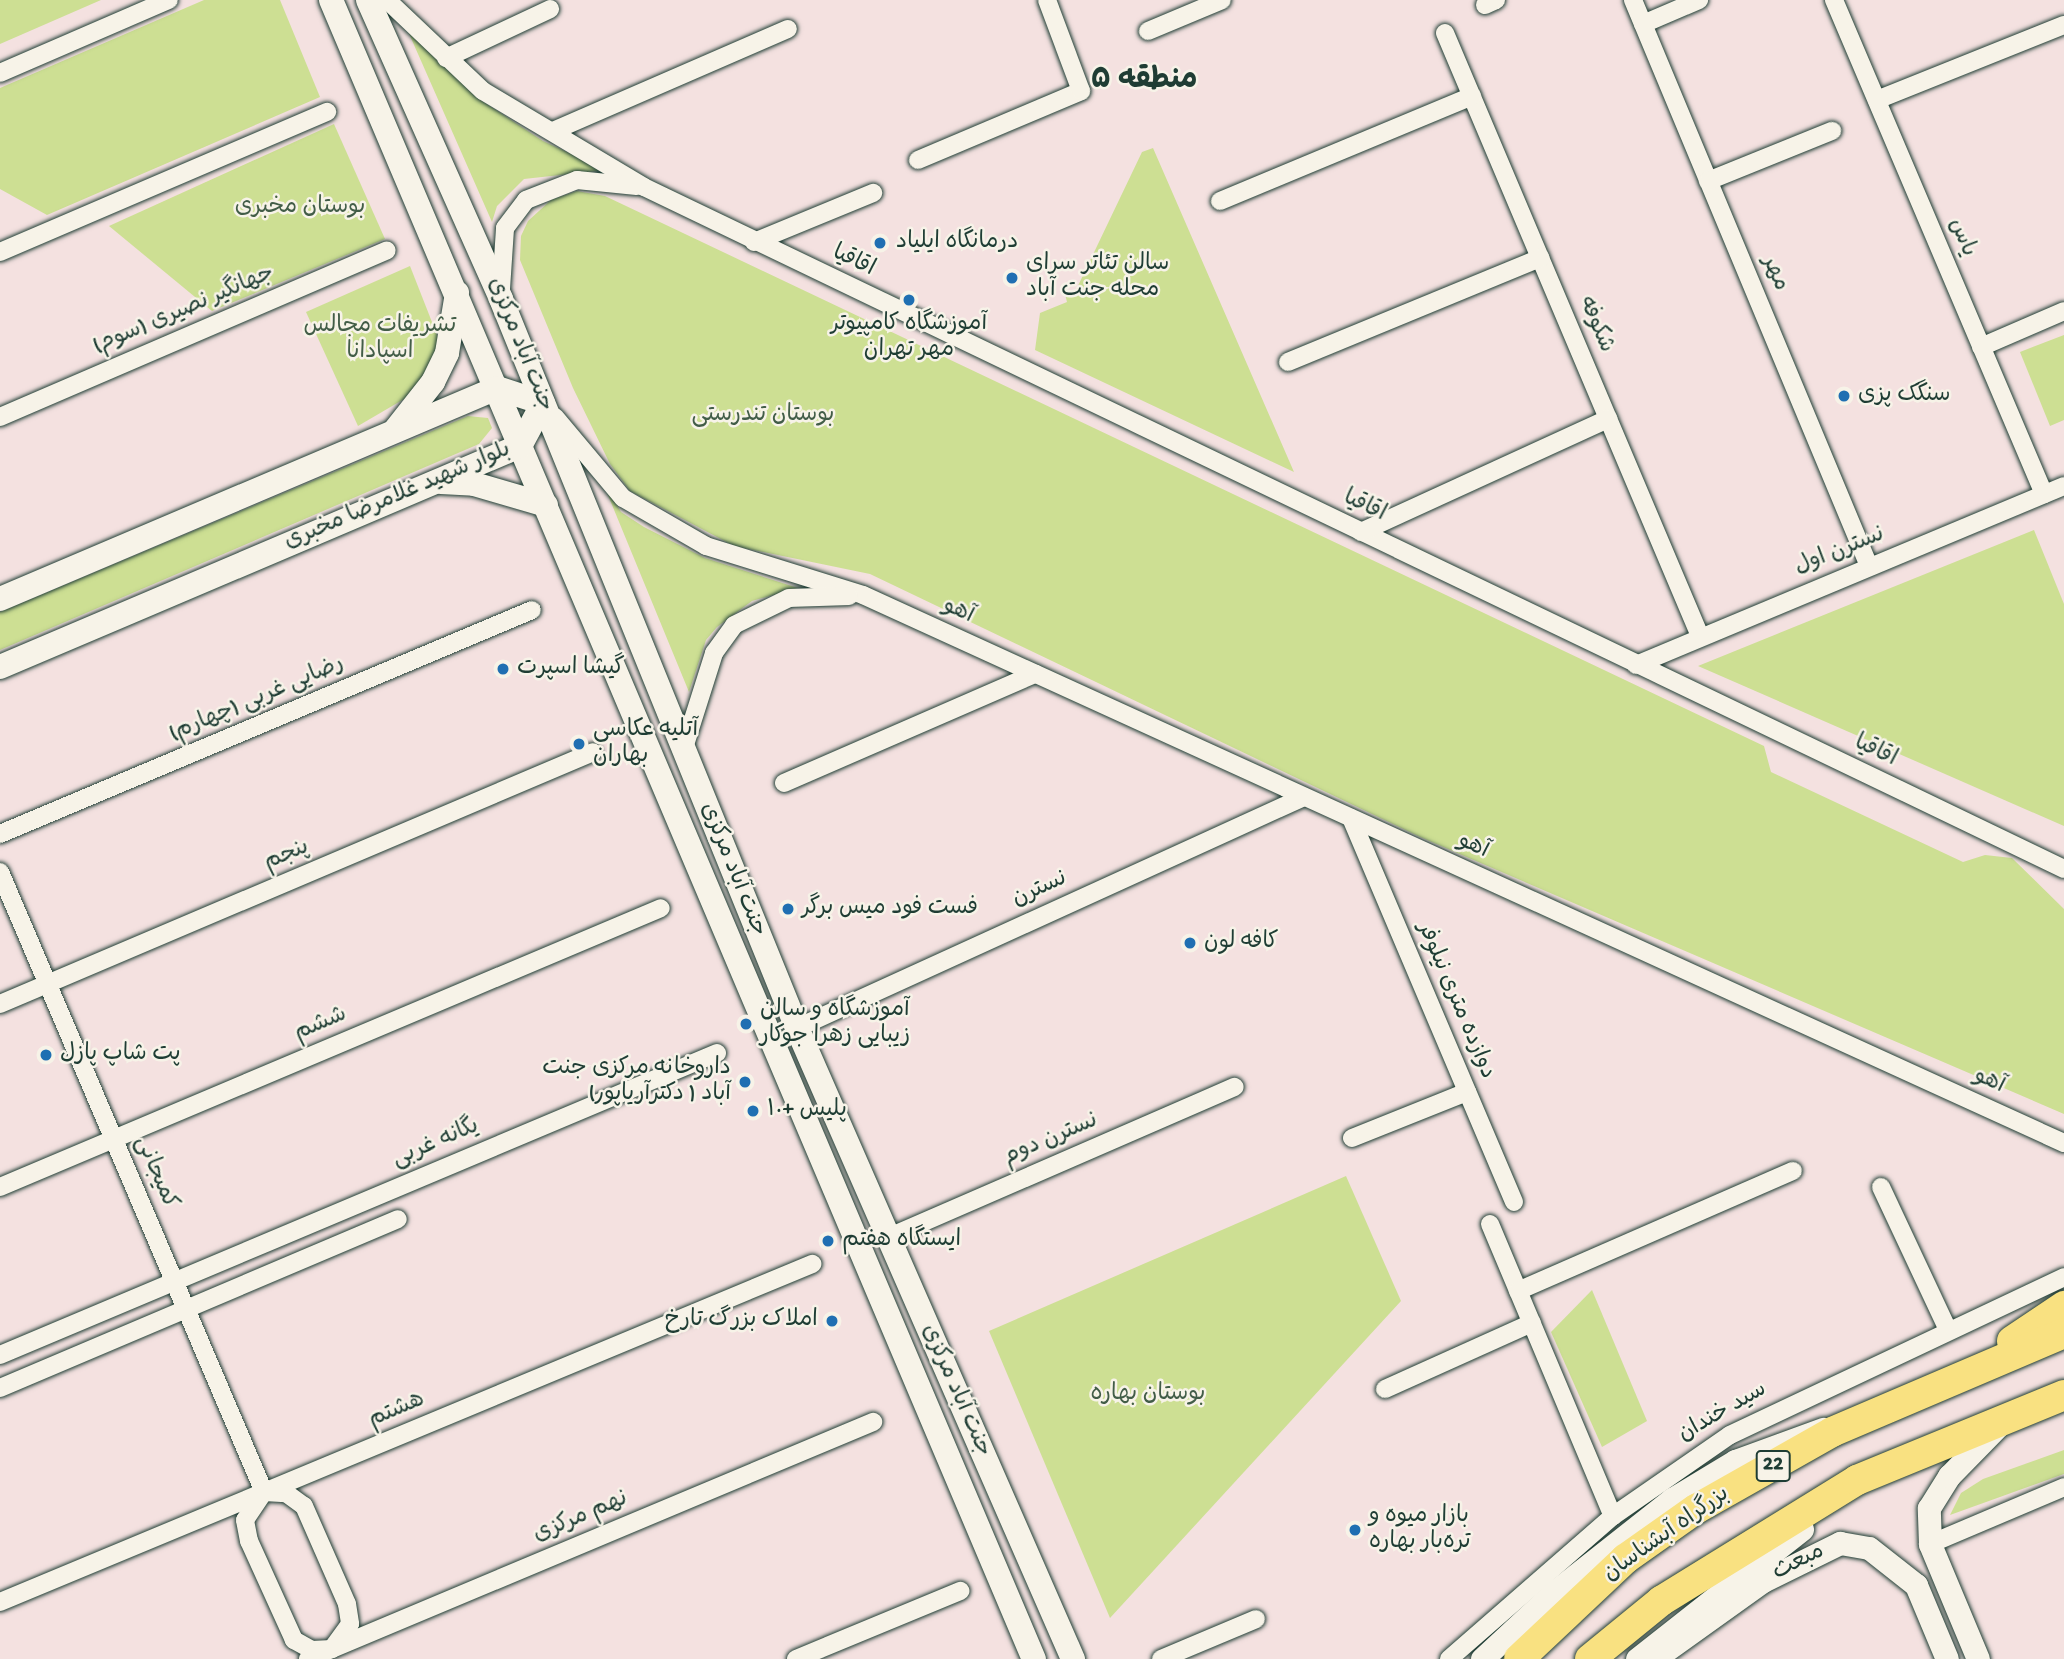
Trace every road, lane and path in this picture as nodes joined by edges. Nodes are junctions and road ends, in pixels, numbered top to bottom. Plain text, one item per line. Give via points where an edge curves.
1 (169, 0) edge
2 (331, 0) edge
3 (368, 0) edge
4 (387, 0) edge
5 (1047, 0) edge
6 (1222, 0) edge
7 (1633, 0) edge
8 (1699, 0) edge
9 (1834, 0) edge
10 (550, 9) dead end
11 (1643, 24) junction
12 (2064, 24) edge
13 (788, 29) dead end
14 (1148, 31) dead end
15 (1445, 33) dead end
16 (446, 58) junction
17 (0, 73) edge
18 (1472, 96) junction
19 (1877, 100) junction
20 (327, 112) dead end
21 (553, 131) junction
22 (1832, 131) dead end
23 (918, 160) dead end
24 (1708, 181) junction
25 (644, 187) junction
26 (873, 193) dead end
27 (1220, 201) dead end
28 (754, 242) junction
29 (387, 250) dead end
30 (0, 253) edge
31 (1540, 258) junction
32 (457, 292) junction
33 (501, 299) junction
34 (2064, 311) edge
35 (1981, 347) junction
36 (1288, 362) dead end
37 (497, 388) junction
38 (543, 403) junction
39 (0, 417) edge
40 (1608, 419) junction
41 (392, 434) junction
42 (520, 446) junction
43 (433, 482) junction
44 (2064, 486) edge
45 (2044, 494) junction
46 (546, 505) junction
47 (1361, 532) junction
48 (1869, 566) junction
49 (863, 595) junction
50 (0, 599) edge
51 (532, 610) dead end
52 (1700, 636) junction
53 (1636, 665) junction
54 (0, 667) edge
55 (1035, 674) junction
56 (683, 751) junction
57 (593, 752) dead end
58 (784, 783) dead end
59 (1304, 797) junction
60 (1351, 818) junction
61 (0, 834) edge
62 (2064, 869) edge
63 (0, 872) edge
64 (661, 908) dead end
65 (48, 984) junction
66 (0, 1004) edge
67 (797, 1028) junction
68 (717, 1053) dead end
69 (1234, 1087) dead end
70 (1467, 1092) junction
71 (1352, 1138) dead end
72 (114, 1139) junction
73 (2064, 1143) edge
74 (1793, 1171) dead end
75 (0, 1187) edge
76 (1881, 1187) dead end
77 (1514, 1202) dead end
78 (398, 1219) dead end
79 (1490, 1224) dead end
80 (887, 1238) junction
81 (812, 1264) dead end
82 (2064, 1277) edge
83 (174, 1281) junction
84 (1518, 1292) junction
85 (2064, 1306) edge
86 (186, 1310) junction
87 (1532, 1323) junction
88 (1948, 1330) junction
89 (2064, 1333) edge
90 (0, 1356) edge
91 (1959, 1377) junction
92 (0, 1388) edge
93 (1385, 1389) dead end
94 (2064, 1395) edge
95 (1867, 1417) junction
96 (2003, 1420) junction
97 (873, 1422) dead end
98 (1893, 1465) junction
99 (2064, 1487) edge
100 (264, 1492) junction
101 (1001, 1493) junction
102 (970, 1509) junction
103 (1613, 1516) junction
104 (1930, 1544) junction
105 (960, 1591) dead end
106 (0, 1602) edge
107 (1256, 1619) dead end
108 (334, 1654) edge
109 (308, 1659) edge
110 (796, 1659) edge
111 (1034, 1659) edge
112 (1073, 1659) edge
113 (1161, 1659) edge
114 (1449, 1659) edge
115 (1482, 1659) edge
116 (1519, 1659) edge
117 (1590, 1659) edge
118 (1637, 1659) edge
119 (1654, 1659) edge
120 (1947, 1659) edge
121 (1978, 1659) edge

1 - 17 street
2 - 32 main road, جنت آباد مرکزی
3 - 33 main road, جنت آباد مرکزی
4 - 16 street, اقاقیا
5 - 23 street via 1081,91
6 - 14 street
7 - 11 street, مهر
8 - 11 street
9 - 19 street, یاس
10 - 16 street
11 - 24 street, مهر
12 - 19 street
13 - 21 street
15 - 18 street, شکوفه
16 - 21 street, اقاقیا via 483,91
18 - 27 street
18 - 31 street, شکوفه
19 - 35 street, یاس
20 - 30 street
21 - 25 street, اقاقیا
22 - 24 street
24 - 48 street, مهر
25 - 28 street, اقاقیا
25 - 33 street via 577,180 526,200 505,228
26 - 28 street
28 - 47 street, اقاقیا
29 - 39 street, جهانگیر نصیری (سوم)
31 - 36 street
31 - 40 street, شکوفه
32 - 37 main road, جنت آباد مرکزی
32 - 41 main road via 447,353 426,392
33 - 38 main road, جنت آباد مرکزی
34 - 35 street
35 - 45 street, یاس
37 - 38 main road
37 - 41 main road
37 - 42 main road, جنت آباد مرکزی
38 - 42 main road, بلوار شهید غلامرضا مخبری
38 - 49 street, آهو via 623,498 649,517 732,556
38 - 56 main road, جنت آباد مرکزی
40 - 47 street
40 - 52 street, شکوفه
41 - 50 main road
42 - 43 main road, بلوار شهید غلامرضا مخبری
42 - 46 main road, جنت آباد مرکزی
43 - 46 main road via 474,484
43 - 54 main road, بلوار شهید غلامرضا مخبری
44 - 45 street, نسترن اول
45 - 48 street, نسترن اول
46 - 102 main road, جنت آباد مرکزی
47 - 53 street, اقاقیا
48 - 52 street, نسترن اول
49 - 55 street, آهو
49 - 56 street via 789,598 734,625 713,653
51 - 61 street, رضایی غربی (چهارم)
52 - 53 street, نسترن اول
53 - 62 street, اقاقیا
55 - 58 street
55 - 59 street, آهو
56 - 67 main road, جنت آباد مرکزی
57 - 65 street, پنجم
59 - 60 street, آهو
59 - 67 street, نسترن
60 - 70 street, دوازده متری نیلوفر
60 - 73 street, آهو
63 - 65 street, کمیجانی
64 - 72 street, ششم
65 - 66 street, پنجم
65 - 72 street, کمیجانی
67 - 80 main road, جنت آباد مرکزی
68 - 83 street, یگانه غربی
69 - 80 street, نسترن دوم
70 - 71 street
70 - 77 street, دوازده متری نیلوفر
72 - 75 street, ششم
72 - 83 street, کمیجانی
74 - 84 street
76 - 88 street
78 - 86 street
79 - 84 street
80 - 101 main road, جنت آباد مرکزی
81 - 100 street, هشتم
82 - 88 street, سید خندان
83 - 86 street, کمیجانی
83 - 90 street, یگانه غربی
84 - 87 street
85 - 91 highway
86 - 92 street
86 - 100 street, کمیجانی
87 - 93 street
87 - 103 street
88 - 103 street, سید خندان via 1730,1435
89 - 91 highway, بزرگراه آبشناسان / 22
91 - 95 highway, بزرگراه آبشناسان / 22
94 - 96 highway, 22
95 - 115 street via 1790,1437 1735,1461 1672,1499 1563,1584
95 - 116 highway, بزرگراه آبشناسان / 22 via 1696,1509 1625,1559
96 - 98 highway, 22
96 - 104 street via 1949,1476 1929,1508
97 - 108 street, نهم مرکزی
98 - 117 highway, 22 via 1728,1556 1661,1601
98 - 118 street via 1774,1549
99 - 104 street
100 - 106 street, هشتم
100 - 108 street via 286,1493 304,1506 342,1592 350,1624
100 - 108 street via 248,1509 249,1541 295,1640 312,1650
101 - 102 main road
101 - 112 main road, جنت آباد مرکزی
102 - 111 main road, جنت آباد مرکزی
103 - 114 street, سید خندان
104 - 121 street
105 - 110 street
107 - 113 street
108 - 109 street, نهم مرکزی
119 - 120 street, مبعث via 1763,1581 1840,1543 1869,1548 1916,1585

